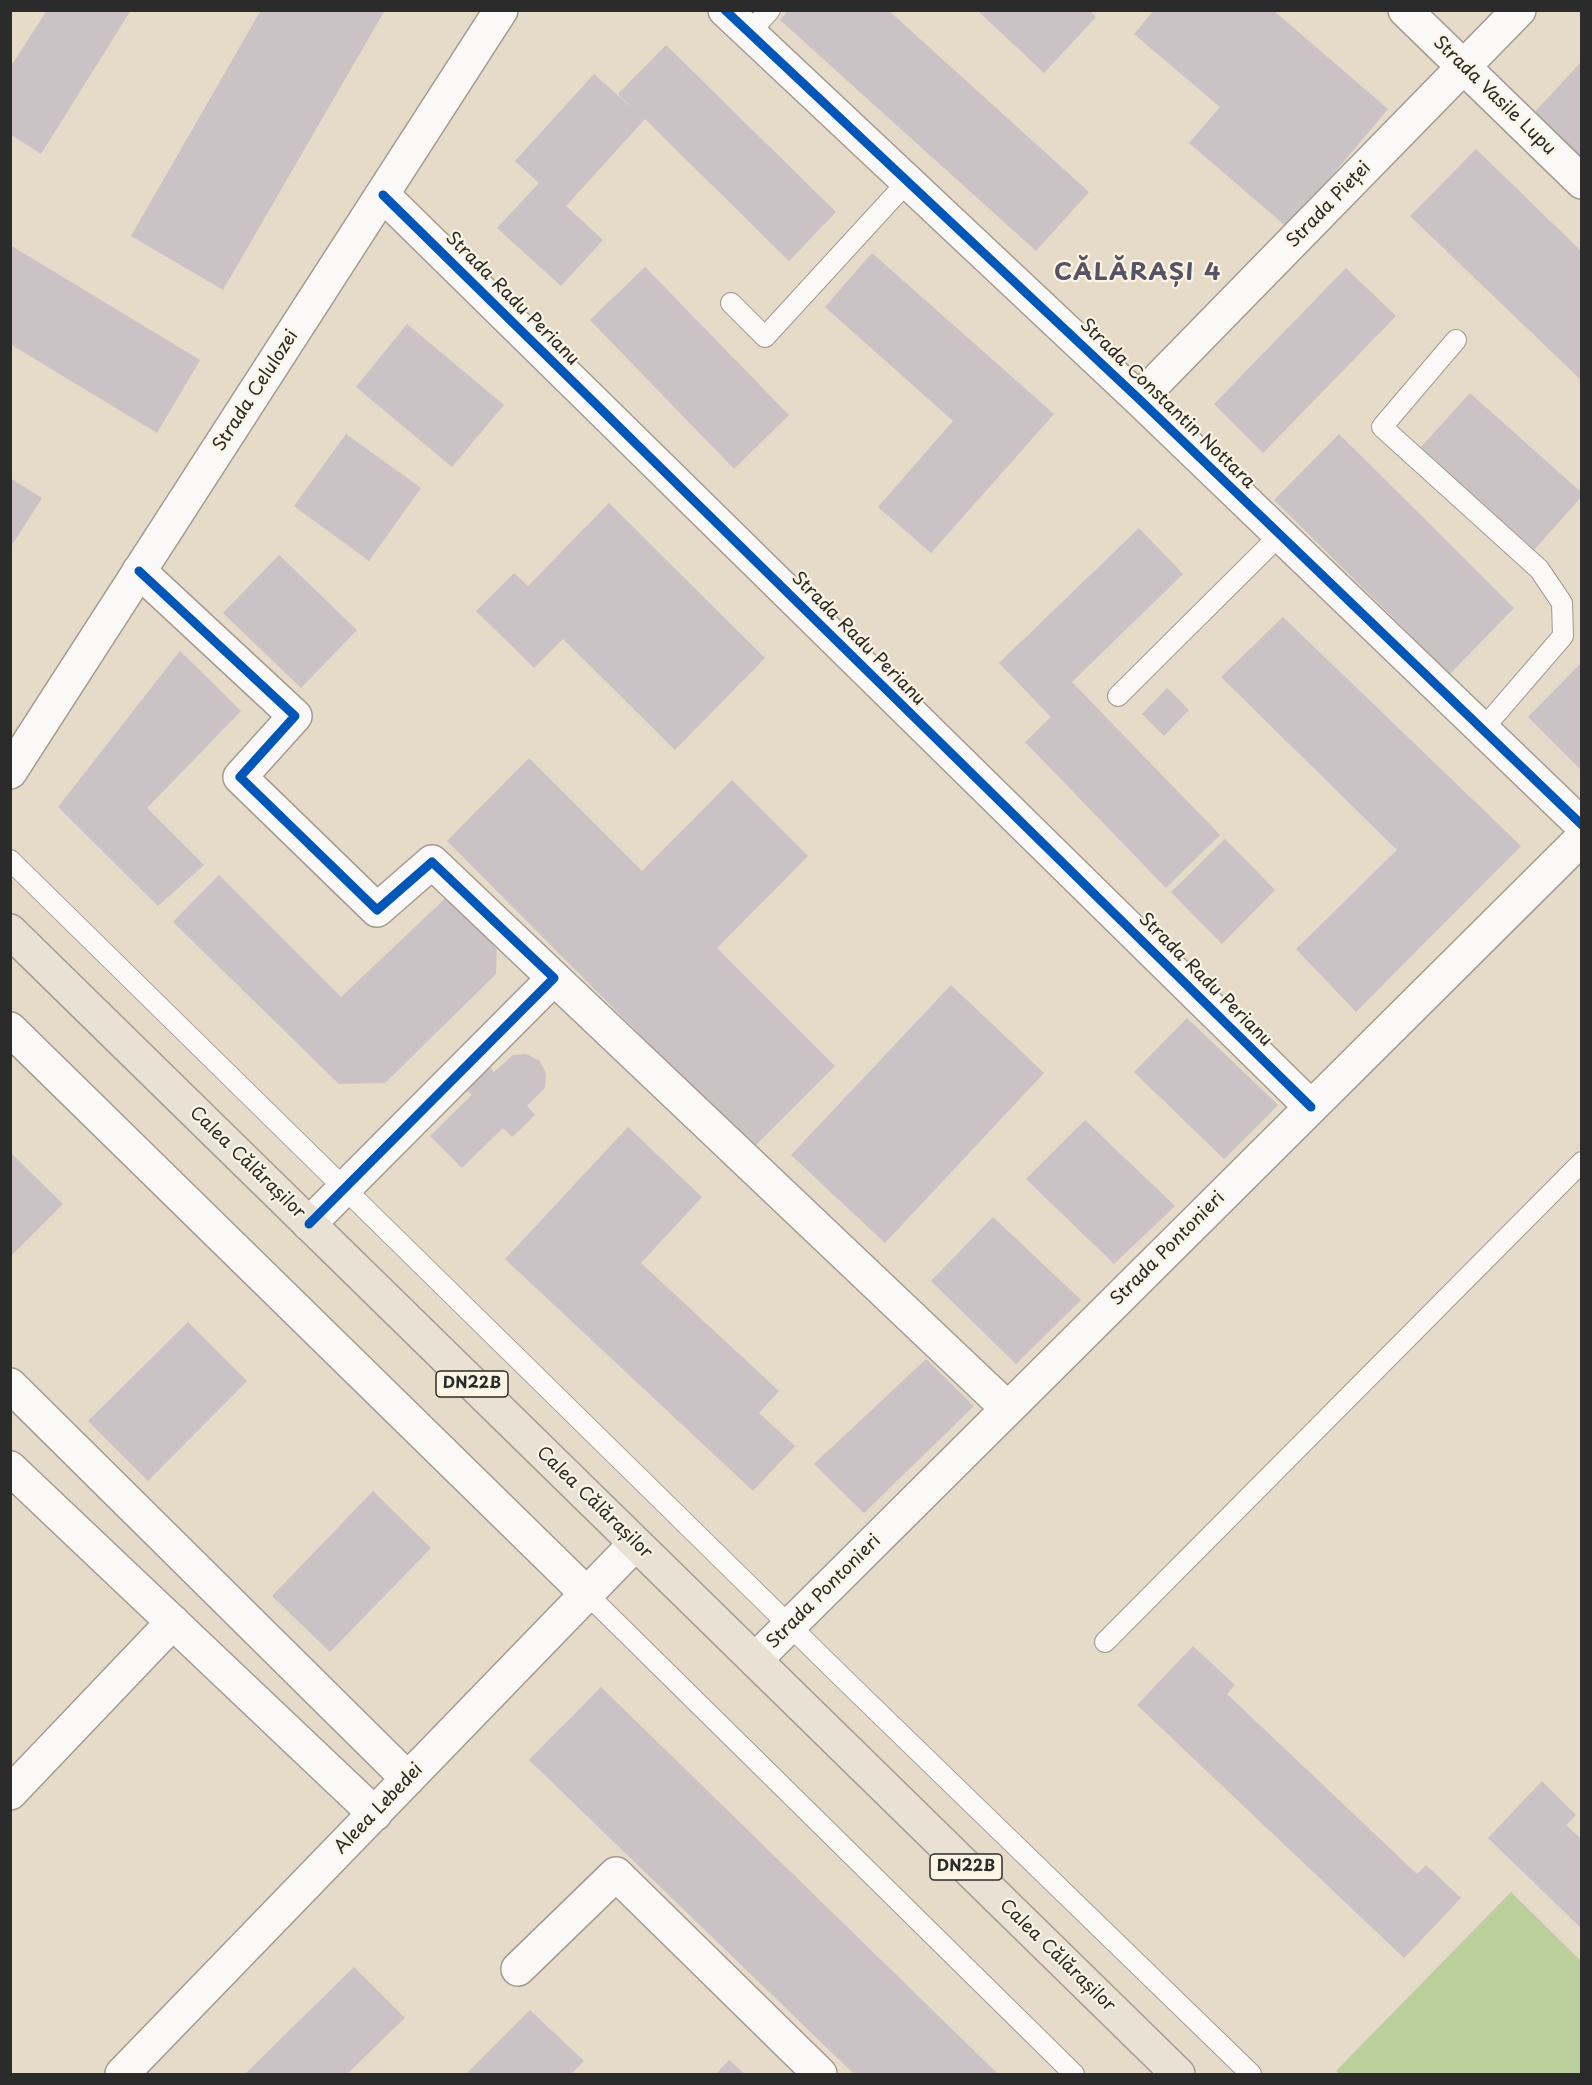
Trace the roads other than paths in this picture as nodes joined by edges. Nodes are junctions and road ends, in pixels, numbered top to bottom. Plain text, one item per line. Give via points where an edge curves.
1 (501, 10) edge
2 (725, 10) edge
3 (1405, 10) edge
4 (1519, 10) edge
5 (759, 22) edge
6 (1464, 67) junction
7 (908, 182) junction
8 (1581, 182) edge
9 (383, 195) junction
10 (731, 303) dead end
11 (1456, 340) dead end
12 (1139, 399) junction
13 (1280, 535) junction
14 (139, 572) junction
15 (1118, 696) dead end
16 (1482, 730) junction
17 (10, 772) edge
18 (1581, 825) edge
19 (1581, 838) edge
20 (10, 860) edge
21 (10, 931) edge
22 (555, 978) junction
23 (10, 1029) edge
24 (1311, 1107) junction
25 (1581, 1162) edge
26 (344, 1188) junction
27 (309, 1224) junction
28 (10, 1385) edge
29 (1007, 1408) junction
30 (12, 1473) edge
31 (635, 1544) junction
32 (588, 1594) junction
33 (173, 1622) junction
34 (789, 1625) junction
35 (1105, 1642) dead end
36 (755, 1660) junction
37 (408, 1779) junction
38 (10, 1793) edge
39 (375, 1814) junction
40 (518, 1969) dead end
41 (122, 2074) edge
42 (820, 2074) edge
43 (1074, 2074) edge
44 (1178, 2074) edge
45 (1251, 2074) edge

1 - 9 street, Strada Celulozei
2 - 5 street, Strada Constantin Nottara
3 - 6 street, Strada Vasile Lupu
4 - 6 street, Strada Pieței
5 - 7 street, Strada Constantin Nottara
6 - 8 street, Strada Vasile Lupu
6 - 12 street, Strada Pieței
7 - 10 lane via 765,337
7 - 12 street, Strada Constantin Nottara
9 - 14 street, Strada Celulozei
9 - 24 street, Strada Radu Perianu
11 - 16 lane via 1382,427 1539,569 1562,603 1563,636
12 - 13 street, Strada Constantin Nottara
13 - 15 lane
13 - 16 street, Strada Constantin Nottara
14 - 17 street, Strada Celulozei
14 - 22 street via 295,716 240,777 376,910 432,862
16 - 18 street, Strada Constantin Nottara
19 - 24 street, Strada Pontonieri
20 - 26 lane
21 - 27 main road, Calea Călărașilor / DN22B
22 - 26 street
22 - 29 street
23 - 32 street
24 - 29 street, Strada Pontonieri
25 - 35 lane
26 - 27 street
26 - 34 lane
27 - 31 main road, Calea Călărașilor / DN22B
28 - 37 street
29 - 34 street, Strada Pontonieri
30 - 33 street
31 - 32 street, Aleea Lebedei
31 - 36 main road, Calea Călărașilor / DN22B
32 - 37 street, Aleea Lebedei
32 - 43 lane
33 - 38 street
33 - 39 street
34 - 36 street, Strada Pontonieri
34 - 45 lane
36 - 44 main road, Calea Călărașilor / DN22B
37 - 39 street, Aleea Lebedei
39 - 41 street, Aleea Lebedei
40 - 42 street via 616,1874

